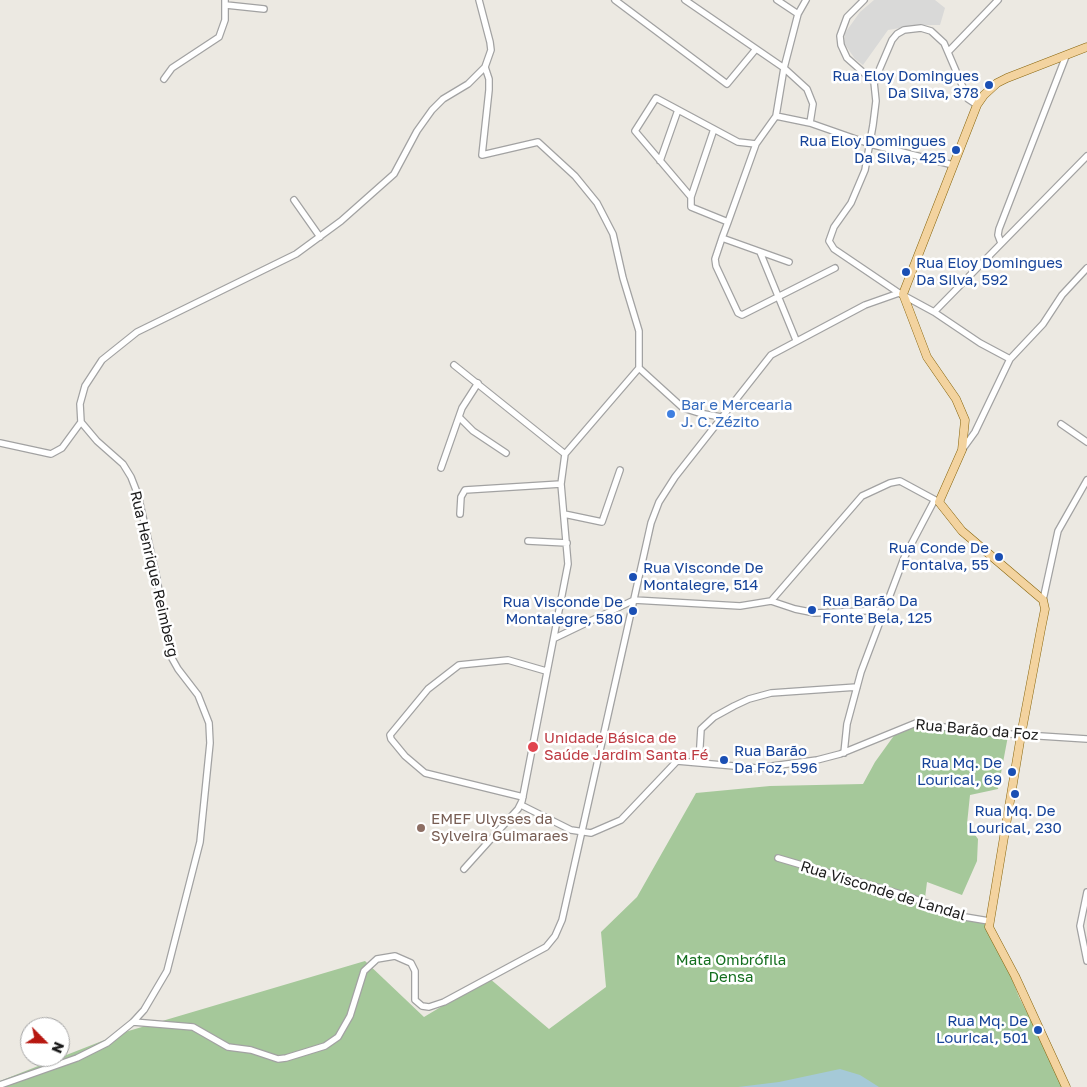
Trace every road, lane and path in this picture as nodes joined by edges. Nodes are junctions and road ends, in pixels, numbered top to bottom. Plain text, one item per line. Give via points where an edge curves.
1 (479, 0) edge
2 (615, 0) edge
3 (685, 0) edge
4 (777, 0) edge
5 (806, 0) edge
6 (864, 0) edge
7 (998, 0) edge
8 (225, 3) edge
9 (264, 9) dead end
10 (798, 14) junction
11 (1087, 47) edge
12 (756, 49) junction
13 (948, 52) junction
14 (1066, 56) junction
15 (485, 67) junction
16 (784, 68) junction
17 (164, 79) dead end
18 (874, 82) junction
19 (977, 105) junction
20 (678, 110) junction
21 (776, 116) junction
22 (810, 123) junction
23 (714, 129) junction
24 (756, 144) junction
25 (870, 144) junction
26 (1087, 156) edge
27 (660, 161) junction
28 (954, 165) junction
29 (691, 197) junction
30 (294, 200) dead end
31 (728, 222) junction
32 (320, 237) junction
33 (722, 238) junction
34 (1001, 243) junction
35 (760, 252) junction
36 (789, 262) dead end
37 (835, 268) dead end
38 (1087, 268) edge
39 (901, 294) junction
40 (778, 296) junction
41 (934, 312) junction
42 (796, 340) junction
43 (1010, 359) junction
44 (454, 365) dead end
45 (639, 368) junction
46 (478, 383) junction
47 (459, 417) junction
48 (722, 417) junction
49 (82, 422) junction
50 (1061, 424) dead end
51 (1087, 442) edge
52 (0, 443) edge
53 (962, 450) junction
54 (506, 453) dead end
55 (565, 454) junction
56 (441, 468) dead end
57 (620, 470) dead end
58 (1087, 480) edge
59 (561, 484) junction
60 (936, 501) junction
61 (460, 514) dead end
62 (564, 514) junction
63 (528, 541) dead end
64 (568, 544) junction
65 (634, 600) junction
66 (1043, 600) junction
67 (771, 601) junction
68 (884, 610) junction
69 (555, 638) junction
70 (546, 671) junction
71 (856, 687) junction
72 (1021, 735) junction
73 (1087, 739) edge
74 (844, 753) junction
75 (699, 762) junction
76 (522, 797) junction
77 (521, 805) junction
78 (582, 833) junction
79 (778, 858) dead end
80 (464, 870) dead end
81 (1087, 892) edge
82 (1086, 901) edge
83 (989, 921) junction
84 (1087, 961) edge
85 (133, 1022) junction
86 (0, 1085) edge
87 (1066, 1087) edge

1 - 15 street via 491,50
2 - 12 street via 727,84
3 - 12 street
4 - 10 street
5 - 10 street
6 - 18 street via 847,17 840,36 841,45 847,58
7 - 13 street
8 - 9 street
8 - 17 street via 219,37 172,68
10 - 16 street
11 - 14 main road
12 - 16 street
13 - 18 street via 931,31 921,28 904,30 892,40
13 - 19 street via 968,99
14 - 19 main road via 997,83
14 - 34 street via 999,229
15 - 32 street via 432,110 394,174
15 - 45 street via 489,90 482,155 538,142 586,188 606,219 616,245 639,331
16 - 21 street
16 - 22 street via 807,89 813,104
18 - 25 street via 876,101
19 - 28 main road
20 - 23 street
20 - 27 street
20 - 27 street via 656,98 635,131
21 - 22 street
21 - 24 street
22 - 25 street
23 - 24 street via 738,142
23 - 29 street
24 - 31 street
25 - 28 street
25 - 39 street via 859,187 829,241 834,249
26 - 34 street
27 - 29 street
28 - 39 main road
29 - 31 street via 691,207
30 - 32 street
31 - 33 street
32 - 49 street via 279,264 149,325 128,339 102,360 89,378 82,395
33 - 35 street
33 - 40 street via 716,266 738,313 742,315
34 - 41 street
35 - 36 street
35 - 40 street
37 - 40 street
38 - 43 street via 1062,295 1043,324
39 - 41 street
39 - 42 street via 865,305
39 - 53 main road via 927,357 964,415 966,429
40 - 42 street
41 - 43 street
42 - 48 street via 771,355
43 - 53 street via 975,432
44 - 46 street
45 - 48 street via 684,408
45 - 55 street
46 - 47 street
46 - 55 street
47 - 54 street
47 - 56 street
48 - 65 street via 676,477 655,511
49 - 52 street via 62,448 51,454
49 - 85 street, Rua Henrique Reimberg via 97,441 123,464 138,495 169,653 198,695 207,715 210,733 200,842 193,876 167,970 154,995
50 - 51 street
53 - 60 main road
55 - 59 street
57 - 62 street via 602,522
58 - 66 street via 1058,531
59 - 61 street via 469,488 462,493
59 - 62 street
60 - 66 main road via 962,531
60 - 67 street via 900,481 862,496
60 - 68 street via 908,550
62 - 64 street
63 - 64 street
64 - 69 street via 568,564
65 - 67 street via 740,606
65 - 69 street
65 - 78 street
66 - 72 main road via 1045,609
67 - 68 street via 815,613
68 - 71 street
69 - 70 street
70 - 76 street
70 - 76 street via 508,660 459,665 428,690 390,735 405,756 424,773
71 - 74 street via 845,733
71 - 75 street via 760,695 747,700 705,724 700,732
72 - 73 street, Rua Barão da Foz
72 - 74 street, Rua Barão da Foz via 916,723
72 - 83 main road
74 - 75 street, Rua Barão da Foz via 757,768
75 - 78 street, Rua Barão da Foz via 677,760 621,820 601,830
76 - 77 street
77 - 78 street
77 - 80 street
78 - 85 street via 562,920 551,942 432,1006 422,1006 415,1000 415,971 411,963 388,956 367,967 350,1016 338,1037 325,1046 297,1056 278,1059 228,1047 193,1028
79 - 83 street, Rua Visconde de Landal via 904,895 965,917
81 - 82 street
82 - 84 street via 1080,926
83 - 87 main road
85 - 86 street, Rua Henrique Reimberg via 116,1037 91,1051

